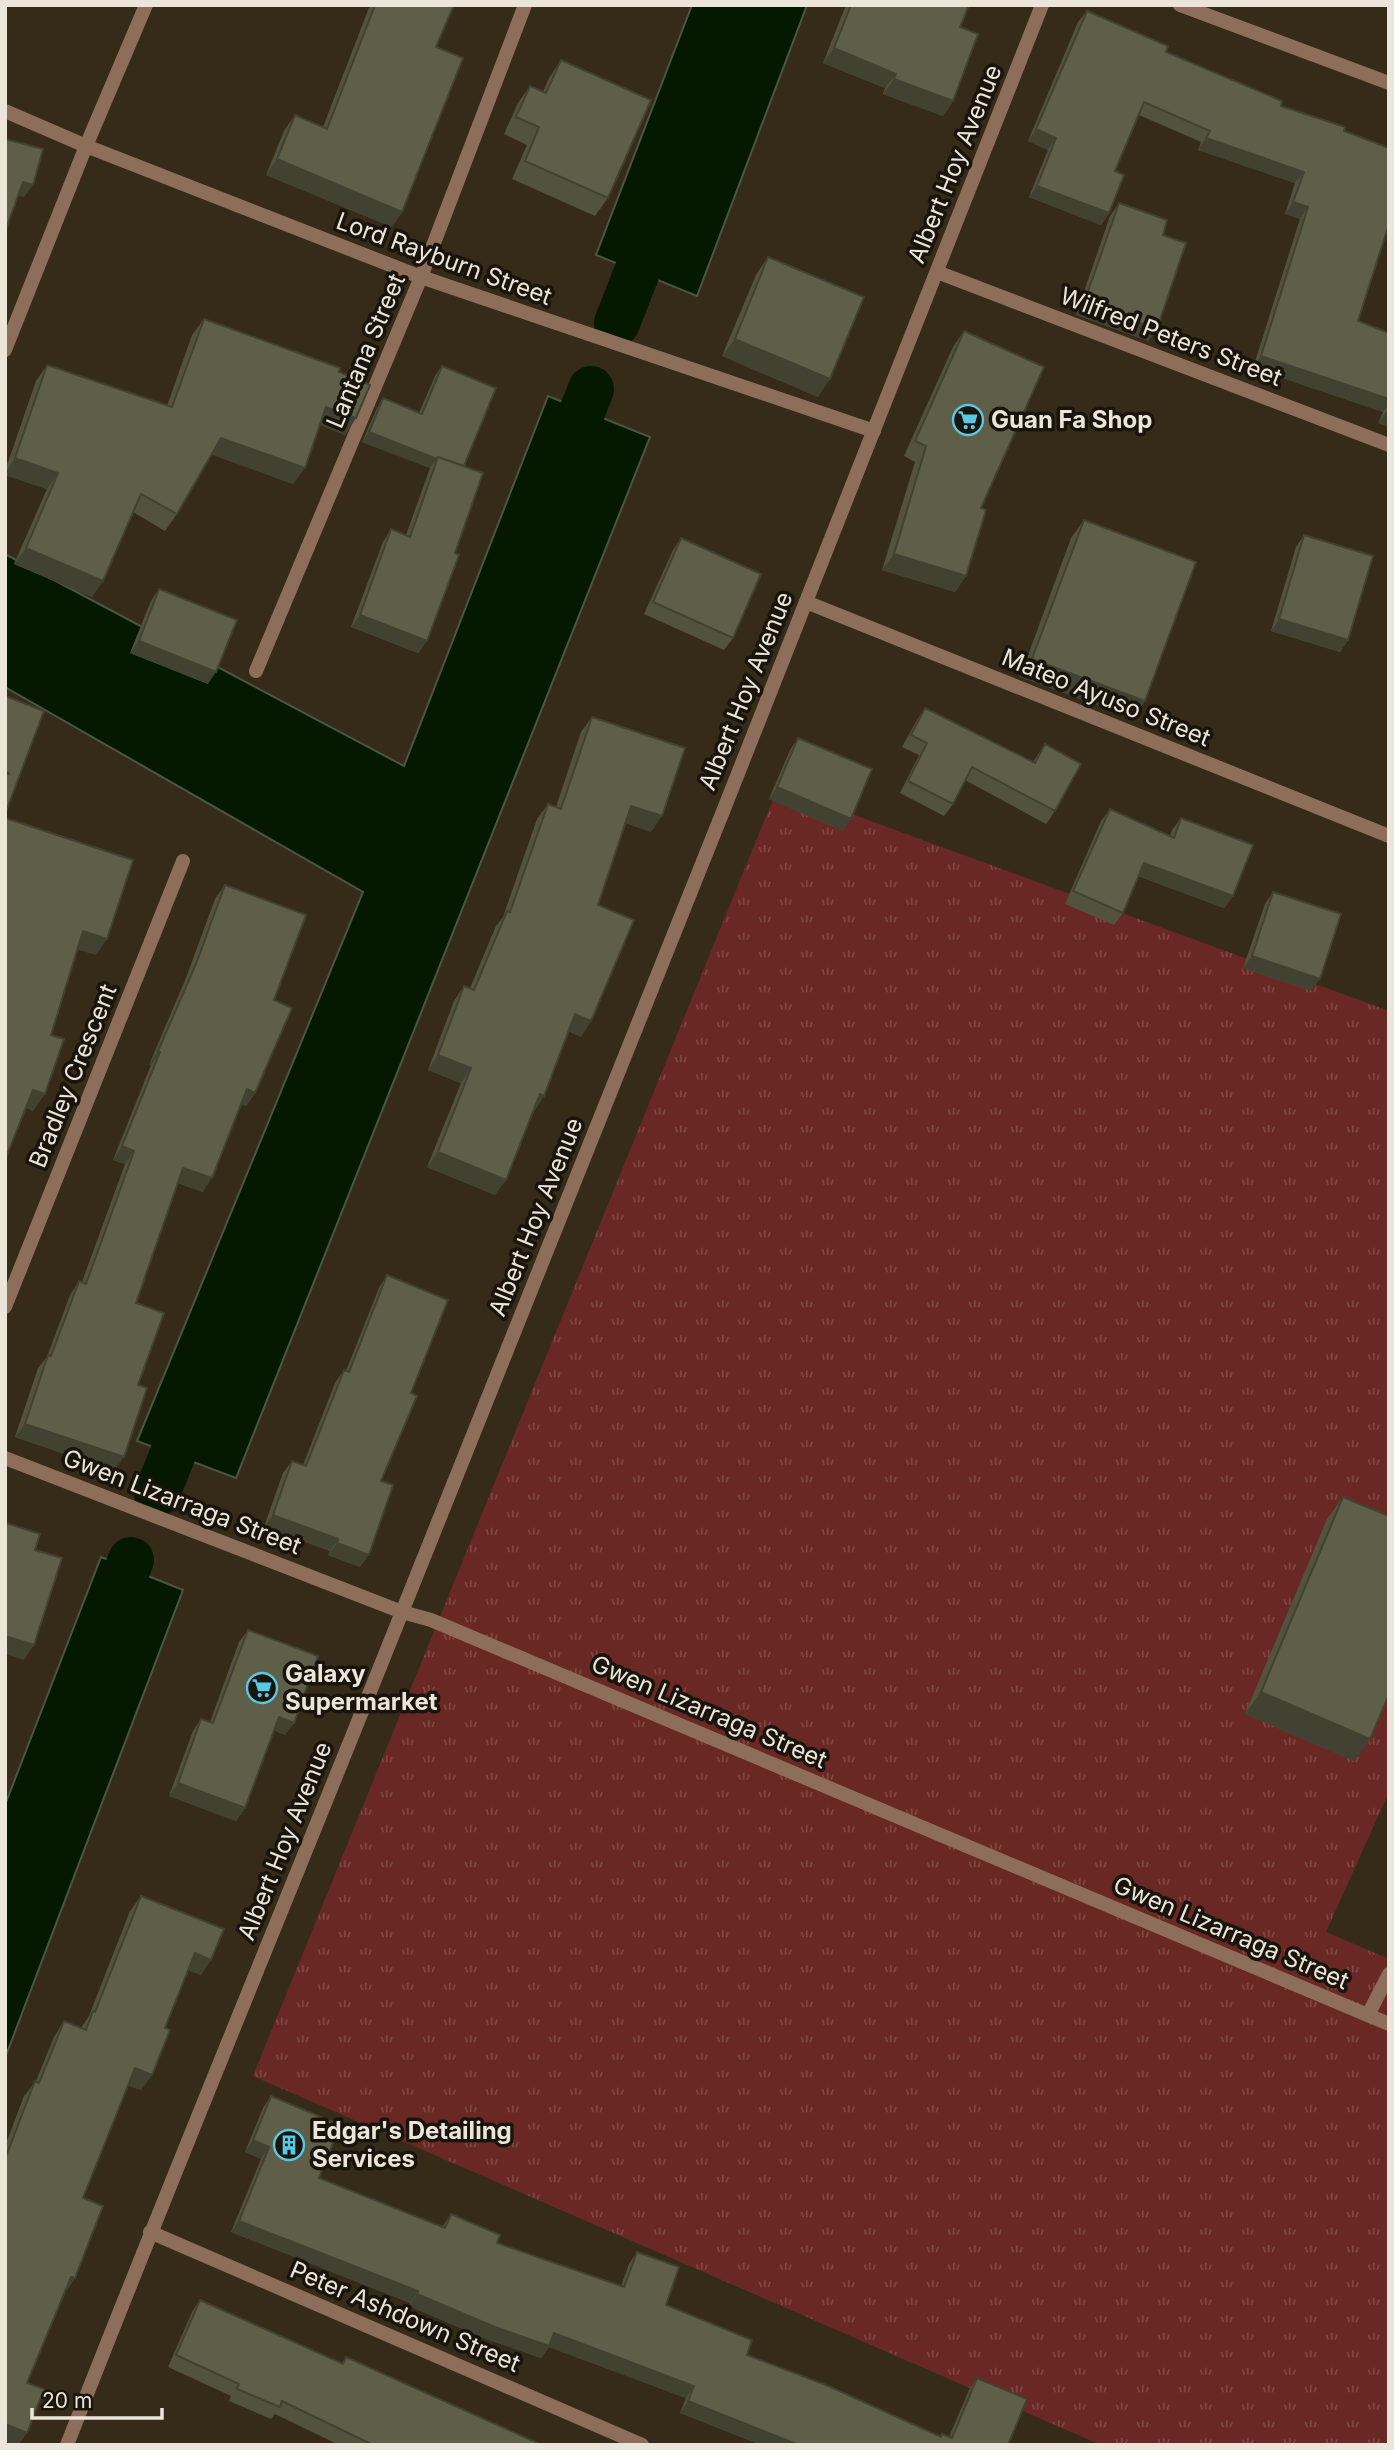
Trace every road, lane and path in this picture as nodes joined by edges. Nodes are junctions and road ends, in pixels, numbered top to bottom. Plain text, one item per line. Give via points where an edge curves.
1 (145, 5) edge
2 (525, 5) edge
3 (1042, 5) edge
4 (1180, 5) edge
5 (1389, 83) edge
6 (5, 111) edge
7 (86, 146) junction
8 (937, 272) junction
9 (421, 277) junction
10 (5, 350) edge
11 (874, 432) junction
12 (1389, 445) edge
13 (806, 602) junction
14 (256, 671) dead end
15 (1389, 835) edge
16 (183, 861) dead end
17 (5, 1307) edge
18 (5, 1458) edge
19 (402, 1612) junction
20 (1389, 1974) edge
21 (1368, 2015) junction
22 (1389, 2024) edge
23 (150, 2232) junction
24 (67, 2445) edge
25 (642, 2445) edge

1 - 7 street
2 - 9 street, Lantana Street
3 - 8 street, Albert Hoy Avenue
4 - 5 street
6 - 7 street, Lord Rayburn Street
7 - 9 street, Lord Rayburn Street
7 - 10 street
8 - 11 street, Albert Hoy Avenue
8 - 12 street, Wilfred Peters Street
9 - 11 street, Lord Rayburn Street
9 - 14 street, Lantana Street
11 - 13 street, Albert Hoy Avenue
13 - 15 street, Mateo Ayuso Street
13 - 19 street, Albert Hoy Avenue
16 - 17 street, Bradley Crescent
18 - 19 street, Gwen Lizarraga Street
19 - 21 street, Gwen Lizarraga Street via 431,1620
19 - 23 street, Albert Hoy Avenue
20 - 21 street
21 - 22 street, Gwen Lizarraga Street
23 - 24 street, Albert Hoy Avenue
23 - 25 street, Peter Ashdown Street

